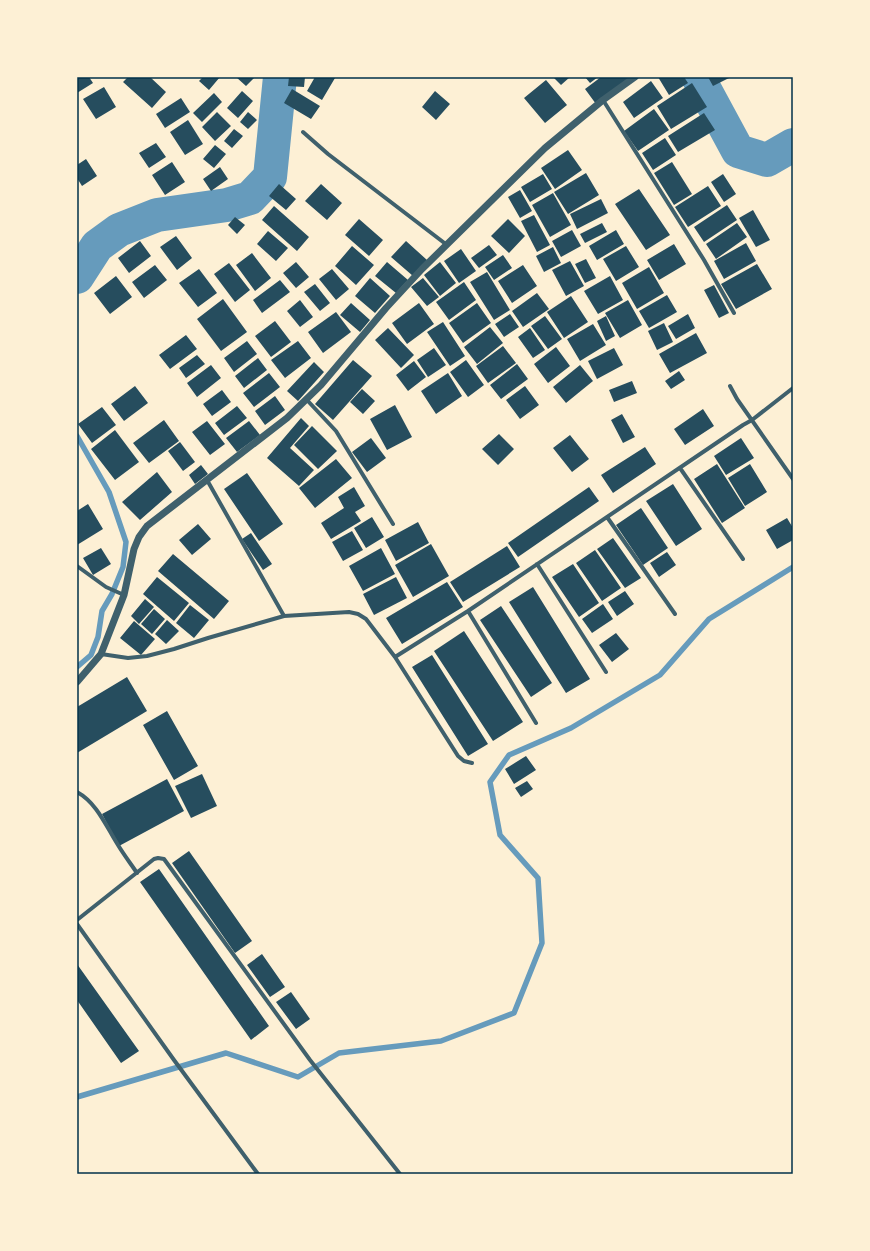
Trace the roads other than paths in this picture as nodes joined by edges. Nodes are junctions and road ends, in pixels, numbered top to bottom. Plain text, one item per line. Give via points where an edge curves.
1 (635, 77) edge
2 (603, 100) junction
3 (303, 132) dead end
4 (447, 244) junction
5 (734, 313) dead end
6 (730, 386) dead end
7 (793, 388) edge
8 (306, 399) junction
9 (752, 420) junction
10 (680, 468) junction
11 (793, 479) edge
12 (207, 480) junction
13 (607, 516) junction
14 (393, 524) dead end
15 (743, 559) dead end
16 (537, 564) junction
17 (77, 566) edge
18 (122, 595) junction
19 (468, 611) junction
20 (675, 614) dead end
21 (284, 616) junction
22 (101, 654) junction
23 (395, 657) junction
24 (606, 672) dead end
25 (77, 682) edge
26 (536, 723) dead end
27 (472, 763) dead end
28 (77, 792) edge
29 (137, 873) junction
30 (77, 920) edge
31 (77, 924) edge
32 (258, 1174) edge
33 (400, 1174) edge

1 - 2 street
2 - 4 street via 545,148
2 - 5 street via 704,260
3 - 4 street via 328,154
4 - 8 street via 386,308 321,385
6 - 9 street
7 - 9 street
8 - 12 street via 287,418
8 - 14 street via 336,431
9 - 10 street
9 - 11 street
10 - 13 street
10 - 15 street
12 - 18 street via 147,526 134,549
12 - 21 street
13 - 16 street
13 - 20 street
16 - 19 street
16 - 24 street
17 - 18 street
18 - 22 street
19 - 23 street
19 - 26 street
21 - 22 street via 174,650 146,656 128,658
21 - 23 street via 349,612 358,614 366,619
22 - 25 street
23 - 27 street via 458,756
28 - 29 street via 98,812
29 - 30 street
29 - 33 street via 154,859 164,860 310,1060
31 - 32 street

